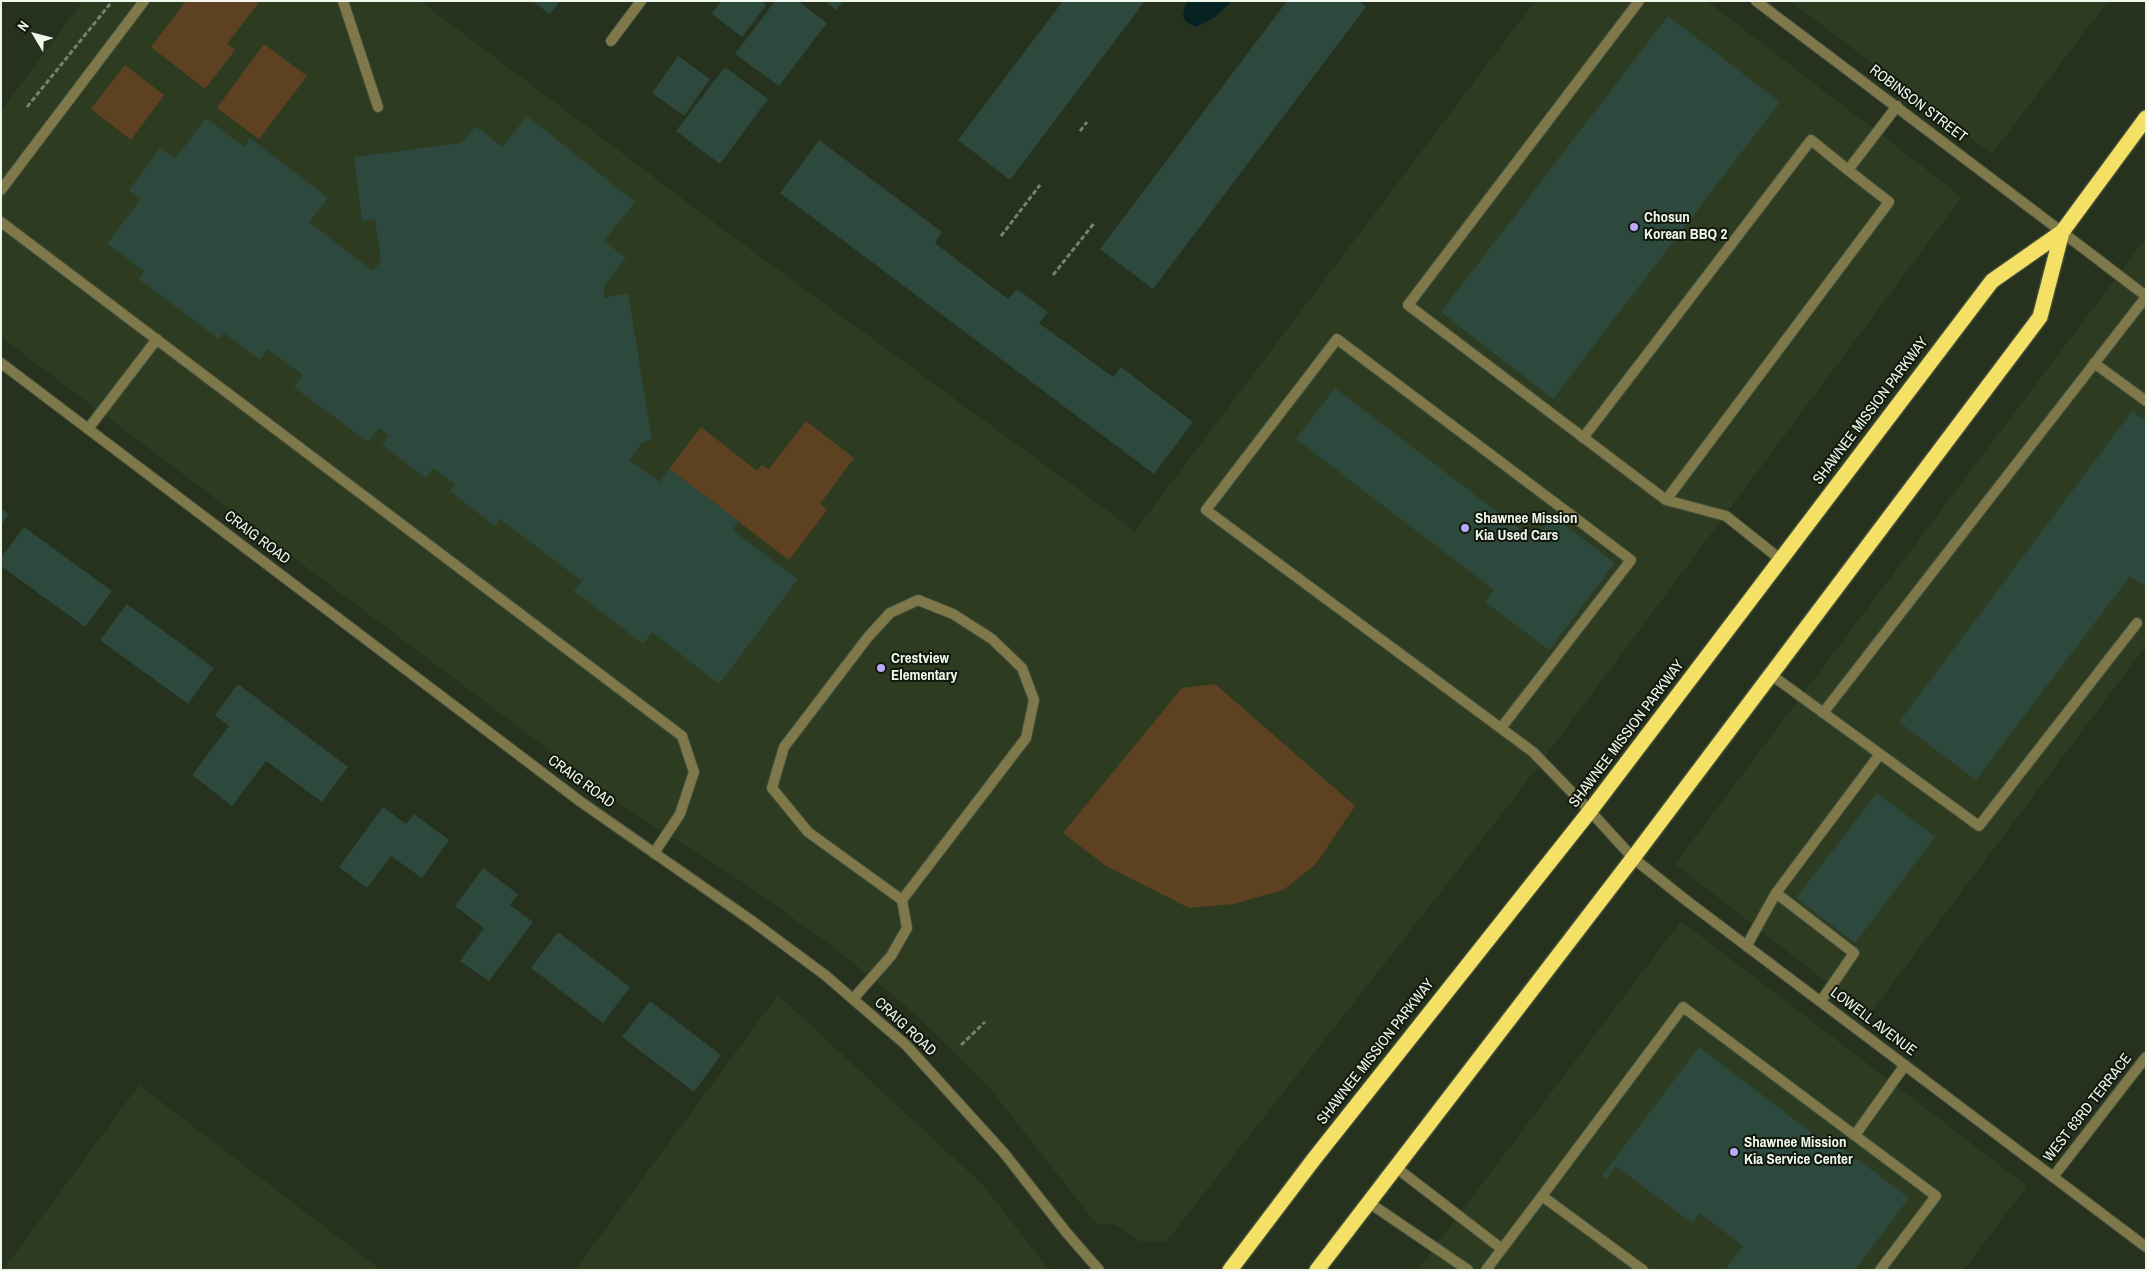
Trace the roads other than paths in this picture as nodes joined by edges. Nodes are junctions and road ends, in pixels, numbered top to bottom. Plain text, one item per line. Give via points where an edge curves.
1 (144, 1) edge
2 (342, 1) edge
3 (641, 1) edge
4 (1640, 1) edge
5 (1756, 1) edge
6 (611, 41) dead end
7 (1897, 106) junction
8 (378, 107) dead end
9 (2146, 118) edge
10 (1848, 170) junction
11 (1, 190) edge
12 (1, 222) edge
13 (2062, 232) junction
14 (2146, 296) edge
15 (157, 339) junction
16 (1, 363) edge
17 (2094, 363) junction
18 (2146, 401) edge
19 (88, 429) junction
20 (1583, 438) junction
21 (1666, 500) junction
22 (1780, 559) junction
23 (2137, 623) dead end
24 (1770, 674) junction
25 (1823, 713) junction
26 (1501, 728) junction
27 (1880, 754) junction
28 (1590, 811) junction
29 (654, 853) junction
30 (1632, 858) junction
31 (1776, 893) junction
32 (902, 900) junction
33 (1748, 945) junction
34 (853, 999) junction
35 (1821, 1001) junction
36 (2146, 1057) edge
37 (1905, 1065) junction
38 (1855, 1135) junction
39 (1394, 1166) junction
40 (2053, 1177) junction
41 (1542, 1196) junction
42 (1368, 1202) junction
43 (2146, 1247) edge
44 (1502, 1249) junction
45 (1100, 1270) edge
46 (1230, 1270) edge
47 (1316, 1270) edge
48 (1468, 1270) edge
49 (1486, 1270) edge
50 (1643, 1270) edge
51 (1880, 1270) edge

1 - 11 street
2 - 8 street
3 - 6 street
4 - 20 street via 1408,305
5 - 7 street, ROBINSON STREET
7 - 10 street
7 - 13 street, ROBINSON STREET
9 - 13 highway, SHAWNEE MISSION PARKWAY
10 - 20 street via 1811,140
10 - 21 street via 1889,202
12 - 15 street
13 - 14 street, ROBINSON STREET
13 - 22 highway, SHAWNEE MISSION PARKWAY via 1992,281
13 - 24 highway, SHAWNEE MISSION PARKWAY via 2040,317
14 - 17 street
15 - 19 street
15 - 29 street via 682,736 694,772 680,814
16 - 19 street, CRAIG ROAD
17 - 18 street
17 - 25 street
19 - 29 street, CRAIG ROAD via 581,802
20 - 21 street
21 - 22 street via 1726,516
22 - 28 highway, SHAWNEE MISSION PARKWAY
23 - 27 street via 1979,826
24 - 25 street
24 - 30 highway, SHAWNEE MISSION PARKWAY
25 - 27 street
26 - 26 street, LOWELL AVENUE via 1206,510 1337,339 1631,560
26 - 28 street, LOWELL AVENUE via 1533,752
27 - 31 street
28 - 30 street, LOWELL AVENUE
28 - 46 highway, SHAWNEE MISSION PARKWAY
29 - 34 street, CRAIG ROAD via 752,921
30 - 33 street, LOWELL AVENUE
30 - 39 highway, SHAWNEE MISSION PARKWAY
31 - 33 street
31 - 35 street via 1854,952
32 - 32 street via 1026,738 1034,700 1022,668 992,639 953,614 918,600 890,613 863,644 784,747 772,788 808,832
32 - 34 street via 907,928 891,956
33 - 35 street, LOWELL AVENUE
34 - 45 street, CRAIG ROAD via 918,1058 1004,1153
35 - 37 street, LOWELL AVENUE
36 - 40 street, WEST 63RD TERRACE
37 - 38 street
37 - 40 street, LOWELL AVENUE
38 - 41 street via 1683,1007
38 - 51 street via 1936,1196
39 - 42 highway, SHAWNEE MISSION PARKWAY
39 - 44 street
40 - 43 street, LOWELL AVENUE
41 - 44 street
41 - 50 street
42 - 47 highway, SHAWNEE MISSION PARKWAY
42 - 48 street
44 - 49 street

